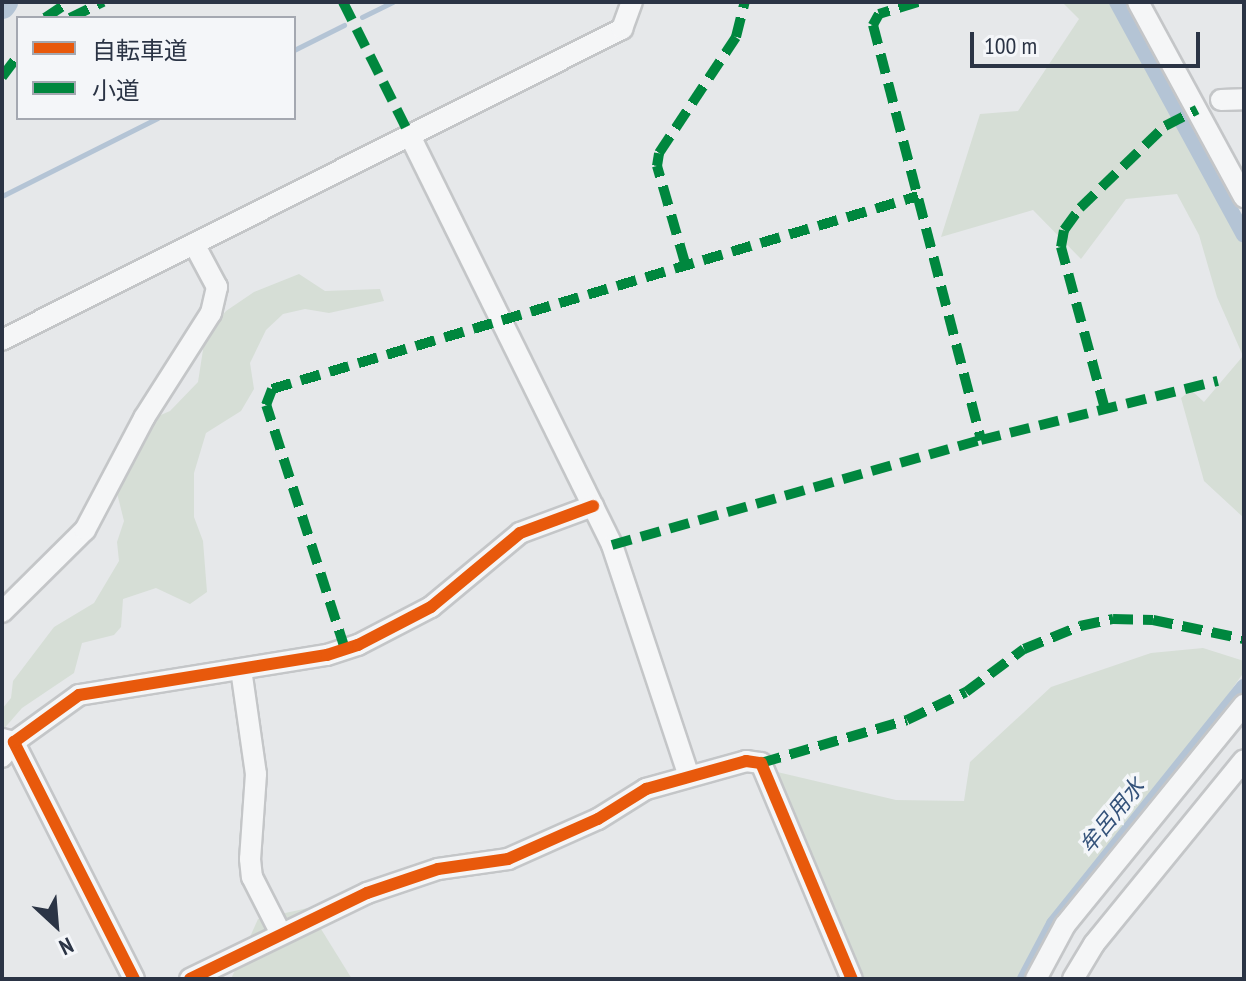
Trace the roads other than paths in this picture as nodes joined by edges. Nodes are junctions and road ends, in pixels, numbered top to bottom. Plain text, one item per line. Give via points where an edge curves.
1 (632, 2) edge
2 (1138, 2) edge
3 (1244, 99) edge
4 (1221, 100) dead end
5 (410, 136) junction
6 (1244, 197) edge
7 (194, 244) junction
8 (2, 340) edge
9 (593, 506) junction
10 (2, 612) edge
11 (241, 669) junction
12 (1244, 705) edge
13 (6, 746) edge
14 (1244, 760) edge
15 (689, 776) junction
16 (281, 934) junction
17 (134, 979) edge
18 (190, 979) edge
19 (852, 979) edge
20 (1036, 979) edge
21 (1073, 979) edge

1 - 5 street via 622,29
2 - 6 street
3 - 4 street
5 - 7 street
5 - 9 street
7 - 8 street
7 - 10 street via 217,287 211,313 144,418 85,530
9 - 11 street via 520,533 431,607 371,639 327,655
9 - 15 street via 617,559
11 - 13 street via 79,695
11 - 16 street via 256,774 252,877
12 - 20 street via 1065,925
13 - 17 street
14 - 21 street via 1094,944
15 - 16 street via 646,789 598,819 508,859 416,875
15 - 19 street via 746,761 761,763
16 - 18 street

